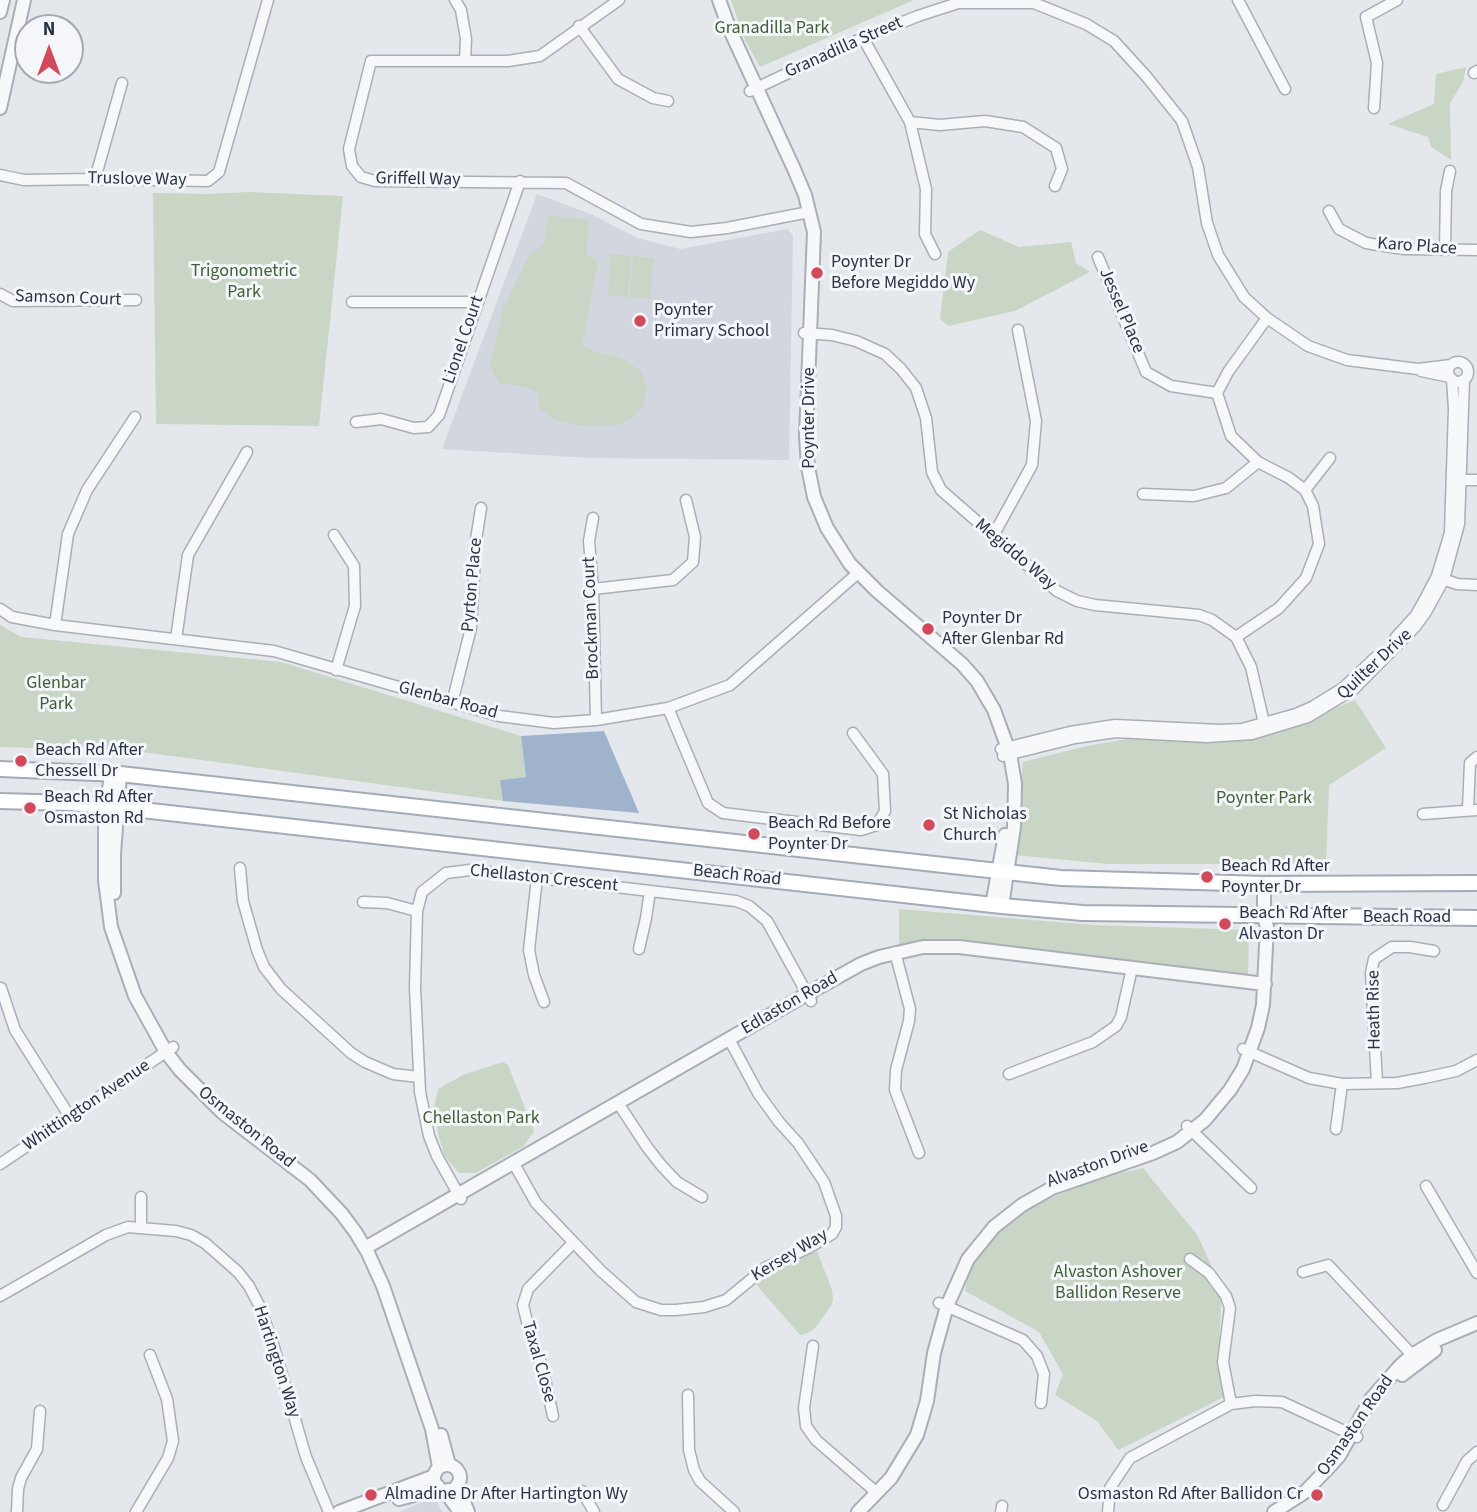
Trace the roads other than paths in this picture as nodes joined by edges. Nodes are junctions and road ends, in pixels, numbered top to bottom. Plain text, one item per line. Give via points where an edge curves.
1 (3, 0) edge
2 (24, 0) edge
3 (268, 0) edge
4 (455, 0) edge
5 (619, 0) edge
6 (711, 0) edge
7 (719, 0) edge
8 (1238, 0) edge
9 (1397, 0) edge
10 (1035, 2) edge
11 (0, 12) edge
12 (579, 26) junction
13 (863, 38) junction
14 (465, 61) junction
15 (122, 83) dead end
16 (754, 89) junction
17 (1285, 89) dead end
18 (667, 101) dead end
19 (0, 108) edge
20 (1374, 108) dead end
21 (910, 122) junction
22 (1450, 171) dead end
23 (0, 174) edge
24 (95, 179) junction
25 (520, 181) junction
26 (1055, 186) dead end
27 (1329, 211) dead end
28 (805, 212) junction
29 (1445, 250) junction
30 (1477, 250) edge
31 (935, 254) dead end
32 (1098, 257) dead end
33 (0, 294) edge
34 (136, 300) dead end
35 (352, 302) dead end
36 (477, 302) junction
37 (1267, 318) junction
38 (1018, 330) dead end
39 (807, 333) junction
40 (1451, 365) junction
41 (1465, 365) junction
42 (1477, 366) edge
43 (1418, 369) junction
44 (1451, 378) junction
45 (1469, 378) edge
46 (1217, 393) junction
47 (135, 417) dead end
48 (356, 422) dead end
49 (247, 452) dead end
50 (1330, 458) dead end
51 (1258, 462) junction
52 (1456, 480) junction
53 (1477, 480) edge
54 (1305, 490) junction
55 (1143, 494) dead end
56 (686, 500) dead end
57 (481, 508) dead end
58 (593, 517) dead end
59 (334, 535) dead end
60 (993, 536) junction
61 (854, 575) junction
62 (1440, 578) junction
63 (1477, 585) edge
64 (593, 589) junction
65 (0, 609) edge
66 (55, 625) junction
67 (1236, 636) junction
68 (176, 639) junction
69 (336, 670) junction
70 (452, 703) junction
71 (668, 708) junction
72 (596, 720) junction
73 (1264, 723) junction
74 (853, 733) dead end
75 (1006, 752) junction
76 (1477, 757) edge
77 (0, 769) edge
78 (116, 774) junction
79 (0, 801) edge
80 (112, 807) junction
81 (1472, 809) edge
82 (1423, 814) dead end
83 (240, 868) dead end
84 (1003, 871) junction
85 (537, 878) junction
86 (1477, 883) edge
87 (1264, 884) junction
88 (650, 891) junction
89 (363, 902) dead end
90 (997, 906) junction
91 (416, 911) junction
92 (1264, 917) junction
93 (1477, 918) edge
94 (639, 949) dead end
95 (1434, 951) dead end
96 (896, 956) junction
97 (1131, 972) junction
98 (1261, 987) junction
99 (1, 988) edge
100 (809, 998) junction
101 (544, 1002) dead end
102 (731, 1043) junction
103 (169, 1049) junction
104 (1246, 1051) junction
105 (1477, 1060) edge
106 (1009, 1074) dead end
107 (419, 1077) junction
108 (1377, 1083) junction
109 (1342, 1084) junction
110 (620, 1107) junction
111 (71, 1117) junction
112 (1190, 1129) junction
113 (1336, 1129) dead end
114 (919, 1153) dead end
115 (0, 1164) edge
116 (515, 1166) junction
117 (1426, 1186) dead end
118 (1251, 1188) dead end
119 (459, 1196) junction
120 (141, 1197) dead end
121 (702, 1197) dead end
122 (141, 1227) junction
123 (573, 1243) junction
124 (370, 1249) junction
125 (1190, 1259) dead end
126 (1303, 1272) dead end
127 (1477, 1273) edge
128 (0, 1296) edge
129 (943, 1304) junction
130 (1477, 1323) edge
131 (1477, 1331) edge
132 (814, 1346) dead end
133 (150, 1355) dead end
134 (1415, 1358) junction
135 (688, 1395) dead end
136 (1041, 1403) dead end
137 (1231, 1404) junction
138 (40, 1411) dead end
139 (553, 1416) dead end
140 (1354, 1436) junction
141 (1477, 1452) edge
142 (444, 1478) junction
143 (874, 1490) junction
144 (582, 1491) dead end
145 (1443, 1505) dead end
146 (728, 1510) edge
147 (17, 1512) edge
148 (136, 1512) edge
149 (329, 1512) edge
150 (339, 1512) edge
151 (362, 1512) edge
152 (460, 1512) edge
153 (468, 1512) edge
154 (594, 1512) edge
155 (848, 1512) edge
156 (858, 1512) edge
157 (1108, 1512) edge
158 (1274, 1512) edge
159 (1289, 1512) edge

1 - 11 street
2 - 19 street
3 - 24 street, Truslove Way via 219,172 208,181
4 - 14 street via 466,39
5 - 12 street, Griffell Way
6 - 16 street, Poynter Drive
7 - 16 street, Poynter Drive
8 - 17 street
9 - 20 street via 1366,16 1377,63
10 - 13 street, Granadilla Street via 958,3
10 - 37 street, Granadilla Street via 1114,41 1182,121 1198,167 1207,223 1218,255 1244,297
12 - 14 street, Griffell Way via 540,56
12 - 18 street via 618,79
13 - 16 street, Granadilla Street
13 - 21 street
14 - 25 street, Griffell Way via 371,61 349,149 352,166 361,177 375,181
15 - 24 street
16 - 28 street, Poynter Drive via 794,169
21 - 26 street via 985,121 1023,127 1056,148 1062,169
21 - 31 street via 926,189 925,234
22 - 29 street
23 - 24 street, Truslove Way via 24,180
25 - 28 street, Griffell Way via 566,183 641,224 691,232
25 - 36 street, Lionel Court
27 - 29 street, Karo Place via 1339,229 1366,243
28 - 39 street, Poynter Drive via 814,232
29 - 30 street, Karo Place
32 - 46 street, Jessel Place via 1146,372 1171,386
33 - 34 street, Samson Court via 13,301
35 - 36 street
36 - 48 street, Lionel Court via 439,415 429,427 381,419
37 - 43 street, Granadilla Street via 1324,353
37 - 46 street
38 - 60 street via 1036,421 1032,465
39 - 60 street, Megiddo Way via 856,341 886,354 901,369 916,388 926,418 932,472 941,490
39 - 61 street, Poynter Drive via 810,482 827,528
40 - 41 street
40 - 43 street, Granadilla Street
40 - 44 street
41 - 42 street
41 - 45 street
43 - 44 street, Granadilla Street
44 - 45 street
44 - 52 street, Quilter Drive
45 - 52 street, Quilter Drive
46 - 51 street via 1231,436
47 - 66 street via 87,490 68,534
49 - 68 street via 188,555
50 - 54 street
51 - 54 street
51 - 55 street via 1226,488 1194,496
52 - 53 street
52 - 62 street, Quilter Drive
54 - 67 street via 1313,506 1319,544 1306,578 1279,608
56 - 64 street via 695,537 693,562 673,580
57 - 70 street, Pyrton Place via 471,628
58 - 64 street, Brockman Court via 589,541
59 - 69 street via 354,566 355,606
60 - 67 street, Megiddo Way via 1057,592 1076,601 1199,615
61 - 71 street, Glenbar Road via 730,685
61 - 75 street, Poynter Drive via 977,681 995,710
62 - 63 street
62 - 73 street, Quilter Drive via 1416,615 1343,688 1312,707
62 - 75 street, Quilter Drive via 1426,612 1387,656 1354,689 1308,718 1232,737 1116,732
64 - 72 street, Brockman Court
65 - 66 street, Glenbar Road via 12,617
66 - 68 street, Glenbar Road
67 - 73 street via 1251,667
68 - 69 street, Glenbar Road via 274,652
69 - 70 street, Glenbar Road
70 - 72 street, Glenbar Road via 499,716 554,723
71 - 72 street, Glenbar Road
71 - 74 street via 708,803 723,813 862,830 877,825 885,811 883,774
73 - 75 street, Quilter Drive via 1220,730 1115,725 1070,732
75 - 84 street, Poynter Drive
76 - 81 street via 1470,763
77 - 78 main road, Beach Road
78 - 80 street, Osmaston Road
78 - 84 main road, Beach Road
79 - 80 main road, Beach Road
80 - 90 main road, Beach Road
80 - 103 street, Osmaston Road via 118,920 143,995
81 - 82 street
83 - 107 street via 243,901 257,950 281,989 365,1062 393,1074
84 - 87 main road, Beach Road via 1061,878
84 - 90 street, Poynter Drive
85 - 88 street, Chellaston Crescent
85 - 91 street, Chellaston Crescent via 470,870 446,873 422,892
85 - 101 street via 529,950
86 - 87 main road, Beach Road
87 - 92 street, Alvaston Drive
88 - 94 street
88 - 100 street, Chellaston Crescent via 749,906 766,921
89 - 91 street
90 - 92 main road, Beach Road
91 - 107 street
92 - 93 main road, Beach Road
92 - 98 street, Alvaston Drive
95 - 108 street, Heath Rise via 1392,947 1374,959
96 - 97 street, Edlaston Road via 957,954
96 - 100 street, Edlaston Road
96 - 114 street via 910,1009 895,1090
97 - 98 street, Edlaston Road
97 - 106 street via 1116,1026 1093,1042
98 - 104 street, Alvaston Drive via 1258,1028
99 - 111 street via 15,1030
100 - 102 street, Edlaston Road
102 - 110 street, Edlaston Road
102 - 123 street, Kersey Way via 758,1093 824,1182 836,1216 832,1234 765,1268 726,1300 676,1310 636,1302
103 - 111 street, Whittington Avenue
103 - 124 street, Osmaston Road via 187,1077 223,1113 310,1180
104 - 109 street via 1309,1078
104 - 112 street, Alvaston Drive via 1243,1069 1230,1090 1205,1120
105 - 108 street via 1456,1071
107 - 119 street via 429,1136
108 - 109 street
109 - 113 street
110 - 116 street, Edlaston Road
110 - 121 street via 646,1147 677,1182
111 - 115 street, Whittington Avenue
112 - 118 street
112 - 129 street, Alvaston Drive via 1153,1153 1052,1188 1022,1205 980,1243
116 - 119 street, Edlaston Road
116 - 123 street, Kersey Way via 536,1203
117 - 127 street
119 - 124 street, Edlaston Road
120 - 122 street
122 - 128 street, Hartington Way via 106,1235
122 - 149 street, Hartington Way via 191,1235 222,1255 249,1286 273,1344 306,1458
123 - 139 street, Taxal Close via 528,1289 523,1305
124 - 142 street, Osmaston Road via 394,1294 440,1432
125 - 137 street via 1209,1273 1230,1308 1223,1362
126 - 134 street via 1328,1265
129 - 136 street via 1023,1340 1037,1356 1044,1374
129 - 143 street, Alvaston Drive via 917,1435 901,1465
130 - 134 street, Osmaston Road via 1452,1332
131 - 134 street, Osmaston Road
132 - 143 street via 804,1408 806,1426
133 - 148 street via 167,1399 173,1441
134 - 140 street, Osmaston Road
135 - 146 street via 694,1470
137 - 140 street via 1282,1402
137 - 157 street via 1130,1458 1110,1488
138 - 147 street via 37,1449 21,1478
140 - 158 street, Osmaston Road via 1319,1479
140 - 159 street, Osmaston Road via 1323,1485
141 - 145 street via 1467,1461
142 - 150 street
142 - 151 street via 433,1490
142 - 152 street, Osmaston Road via 449,1497
142 - 153 street, Osmaston Road
143 - 155 street, Alvaston Drive
143 - 156 street, Alvaston Drive
144 - 154 street

